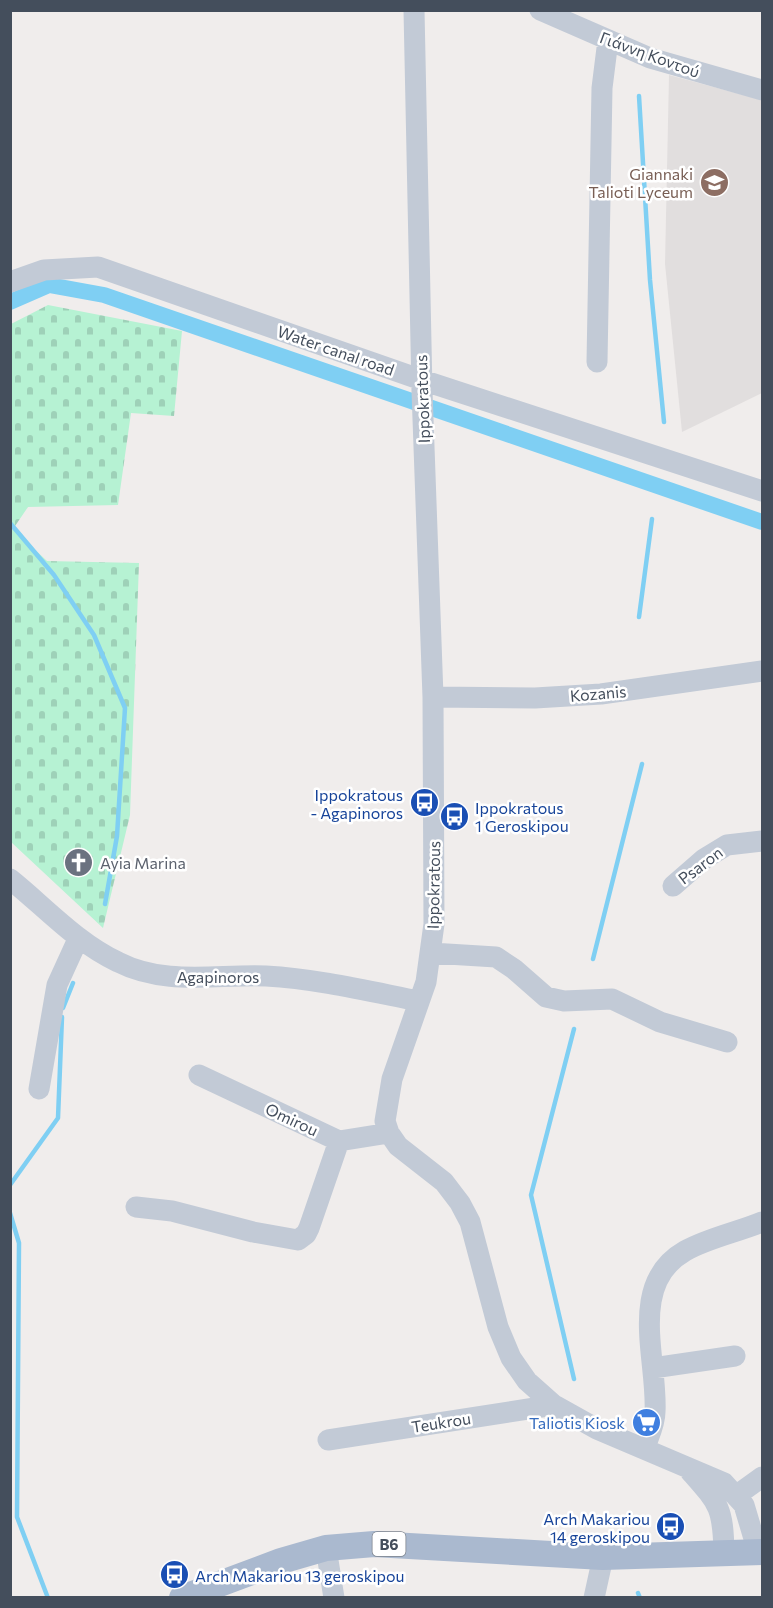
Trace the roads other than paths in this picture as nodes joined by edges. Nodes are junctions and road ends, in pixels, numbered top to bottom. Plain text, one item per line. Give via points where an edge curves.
1 (414, 10) edge
2 (540, 10) edge
3 (608, 40) junction
4 (762, 90) edge
5 (10, 282) edge
6 (597, 362) dead end
7 (422, 386) junction
8 (762, 491) edge
9 (762, 671) edge
10 (433, 697) junction
11 (762, 841) edge
12 (10, 879) edge
13 (673, 886) dead end
14 (78, 939) junction
15 (431, 953) junction
16 (418, 1001) junction
17 (727, 1042) dead end
18 (199, 1075) dead end
19 (39, 1089) dead end
20 (389, 1133) junction
21 (339, 1141) junction
22 (136, 1207) dead end
23 (762, 1222) edge
24 (735, 1356) dead end
25 (653, 1368) junction
26 (554, 1406) junction
27 (328, 1440) dead end
28 (645, 1447) junction
29 (686, 1467) junction
30 (750, 1486) edge
31 (762, 1517) edge
32 (326, 1548) junction
33 (724, 1552) junction
34 (760, 1552) edge
35 (603, 1557) junction
36 (182, 1598) edge
37 (334, 1598) edge
38 (594, 1598) edge

1 - 7 street, Ippokratous
2 - 3 street, Γιάννη Κοντού
3 - 4 street, Γιάννη Κοντού via 650,58
3 - 6 street via 602,88
5 - 7 street, Water canal road via 44,270 98,267
7 - 8 street, Water canal road
7 - 10 street, Ippokratous
9 - 10 street, Kozanis via 601,694
10 - 15 street, Ippokratous
11 - 13 street, Psaron via 727,845
12 - 14 street, Agapinoros
14 - 16 street, Agapinoros via 120,963 160,976 265,976 318,981
14 - 19 street via 57,985
15 - 16 street, Ippokratous
15 - 17 street via 496,957 546,997 564,1001 612,999 660,1022
16 - 20 street, Ippokratous via 385,1107
18 - 21 street, Omirou
20 - 21 street, Omirou
20 - 26 street via 398,1146 444,1182 460,1203 470,1222 498,1327 511,1358 539,1395
21 - 22 street via 309,1228 298,1240 172,1211
23 - 25 street via 685,1251 658,1279 649,1305
24 - 25 street
25 - 28 street via 655,1415
26 - 27 street, Teukrou
26 - 28 street via 597,1429
28 - 29 street
29 - 30 street via 724,1483
29 - 33 street via 721,1511
30 - 31 street
30 - 34 street via 749,1516
32 - 35 main road, B6 via 374,1544
32 - 36 main road, B6
32 - 37 street
33 - 34 main road, B6
33 - 35 main road, B6
35 - 38 street

